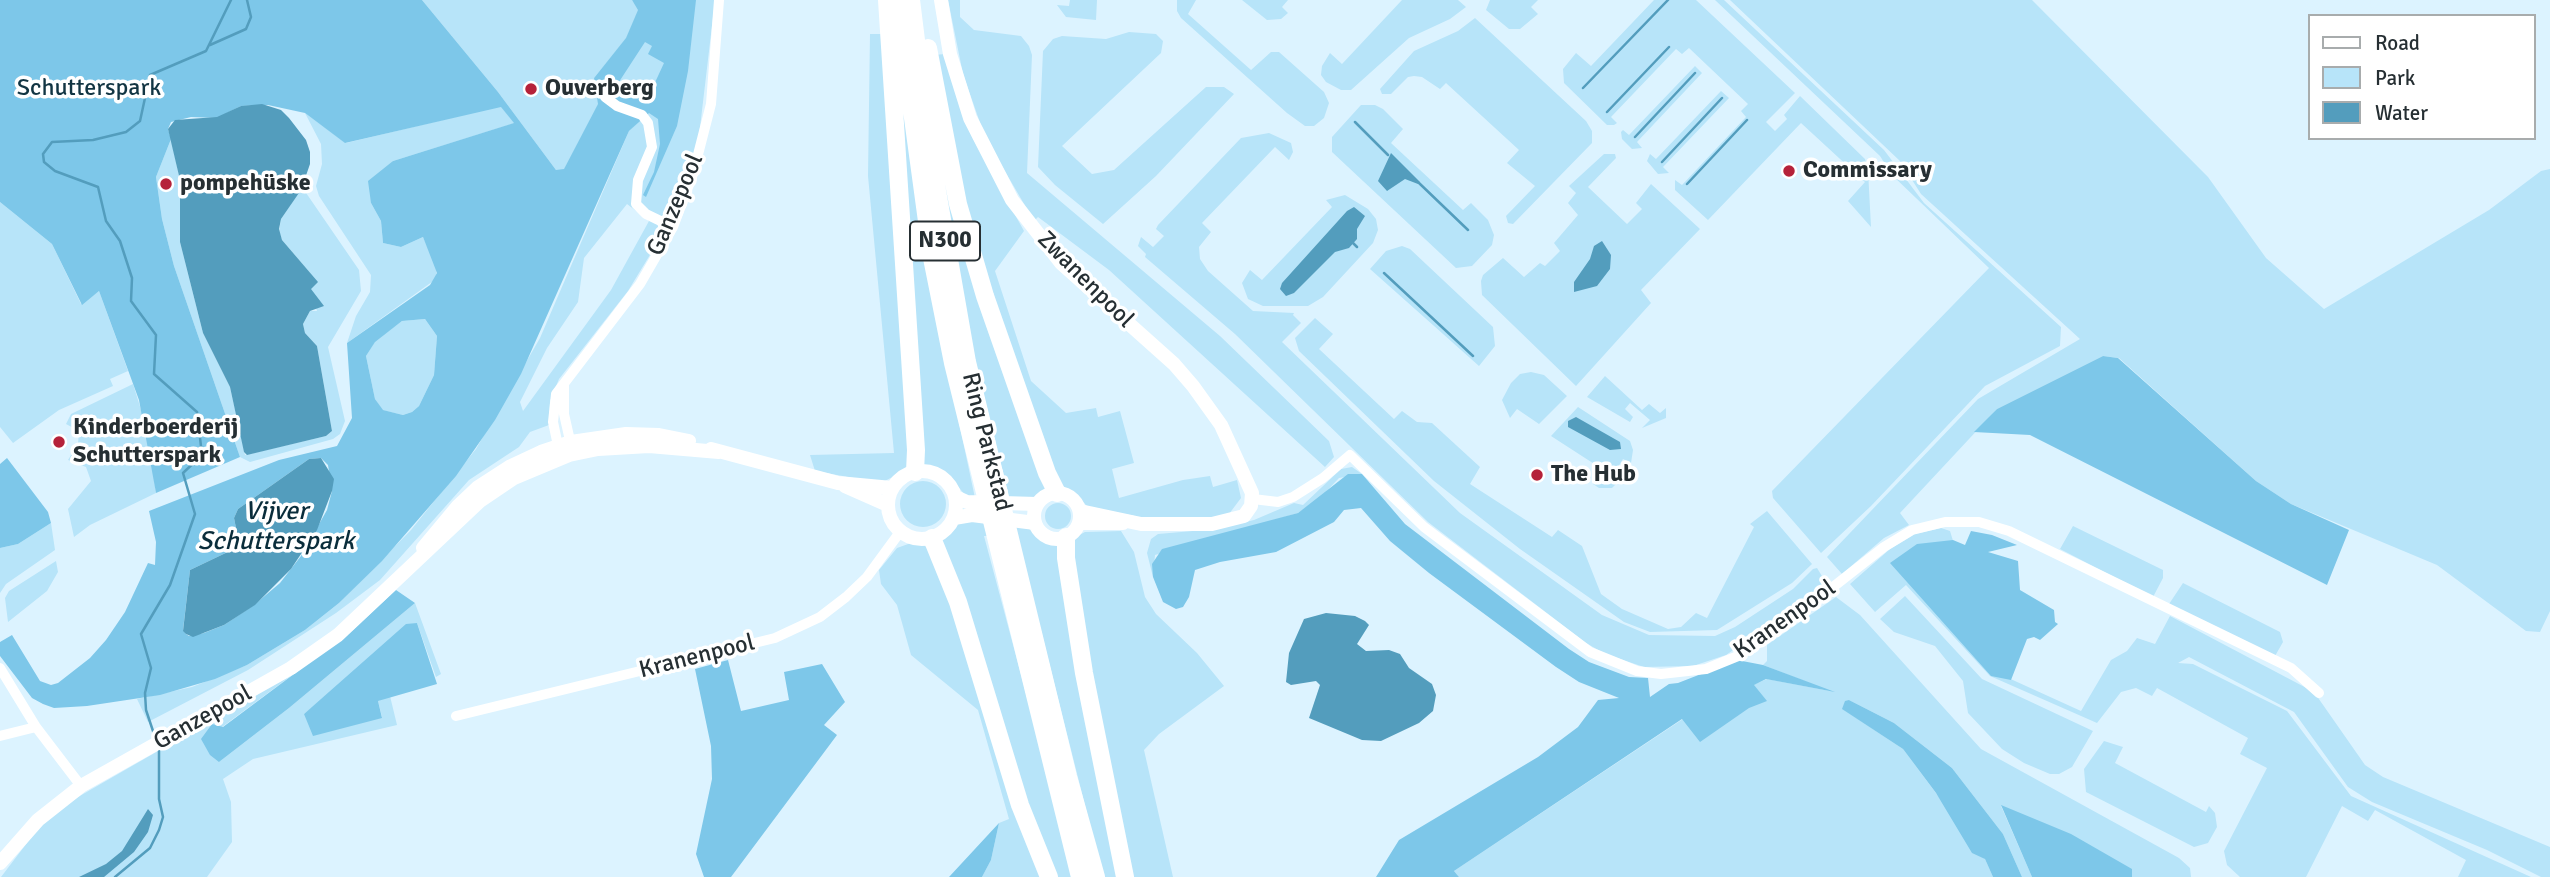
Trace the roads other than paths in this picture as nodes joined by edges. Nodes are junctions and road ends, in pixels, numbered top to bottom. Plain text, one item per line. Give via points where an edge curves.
1 (719, 0) edge
2 (887, 0) edge
3 (897, 0) edge
4 (911, 0) edge
5 (918, 0) edge
6 (941, 0) edge
7 (605, 97) dead end
8 (673, 227) junction
9 (566, 447) junction
10 (915, 472) junction
11 (988, 479) junction
12 (838, 482) junction
13 (892, 488) junction
14 (1057, 493) junction
15 (956, 497) junction
16 (1253, 499) junction
17 (1037, 504) junction
18 (888, 505) junction
19 (1079, 517) junction
20 (954, 519) junction
21 (1035, 523) junction
22 (1000, 528) junction
23 (900, 532) junction
24 (1066, 537) junction
25 (932, 538) junction
26 (0, 668) edge
27 (2319, 693) dead end
28 (456, 716) dead end
29 (36, 727) junction
30 (0, 736) edge
31 (81, 786) junction
32 (0, 863) edge
33 (1049, 877) edge
34 (1080, 877) edge
35 (1096, 877) edge
36 (1125, 877) edge

1 - 8 street, Ganzepool via 706,134
2 - 10 highway, N300
3 - 11 highway, Ring Parkstad / N300 via 932,258
4 - 11 highway, Ring Parkstad / N300 via 929,145
5 - 14 highway, N300 via 958,204 985,296
6 - 16 main road, Zwanenpool via 948,45 970,118 1012,200 1061,263 1193,386 1230,442
7 - 8 street via 642,115 648,123 652,147 638,180 636,204
8 - 9 street, Ganzepool via 640,284 564,384
9 - 12 main road via 613,435 648,434
9 - 31 main road, Ganzepool via 511,466 477,488 406,572 315,652
10 - 13 main road
10 - 15 main road via 941,476
11 - 22 highway, Ring Parkstad / N300
12 - 13 main road
12 - 18 main road
13 - 18 main road
14 - 17 main road
14 - 19 main road via 1072,498
15 - 17 main road via 967,502
15 - 20 main road
16 - 19 main road via 1247,513 1222,523 1106,525
16 - 27 street, Kranenpool via 1278,502 1293,497 1350,455 1424,527 1583,647 1613,663 1661,674 1706,669 1738,656 1912,530 1945,522 1979,522 2009,531 2291,667
17 - 21 main road
18 - 23 main road
19 - 24 main road
20 - 21 main road via 972,515
20 - 25 main road
21 - 24 main road via 1048,537
22 - 34 highway, Ring Parkstad / N300
22 - 35 highway, Ring Parkstad / N300
23 - 25 main road via 912,538
23 - 28 street, Kranenpool via 846,597 820,617 775,638
24 - 36 highway via 1083,673
25 - 33 highway via 958,602 1020,805
26 - 29 street
29 - 30 street
29 - 31 street
31 - 32 main road, Ganzepool via 38,820

